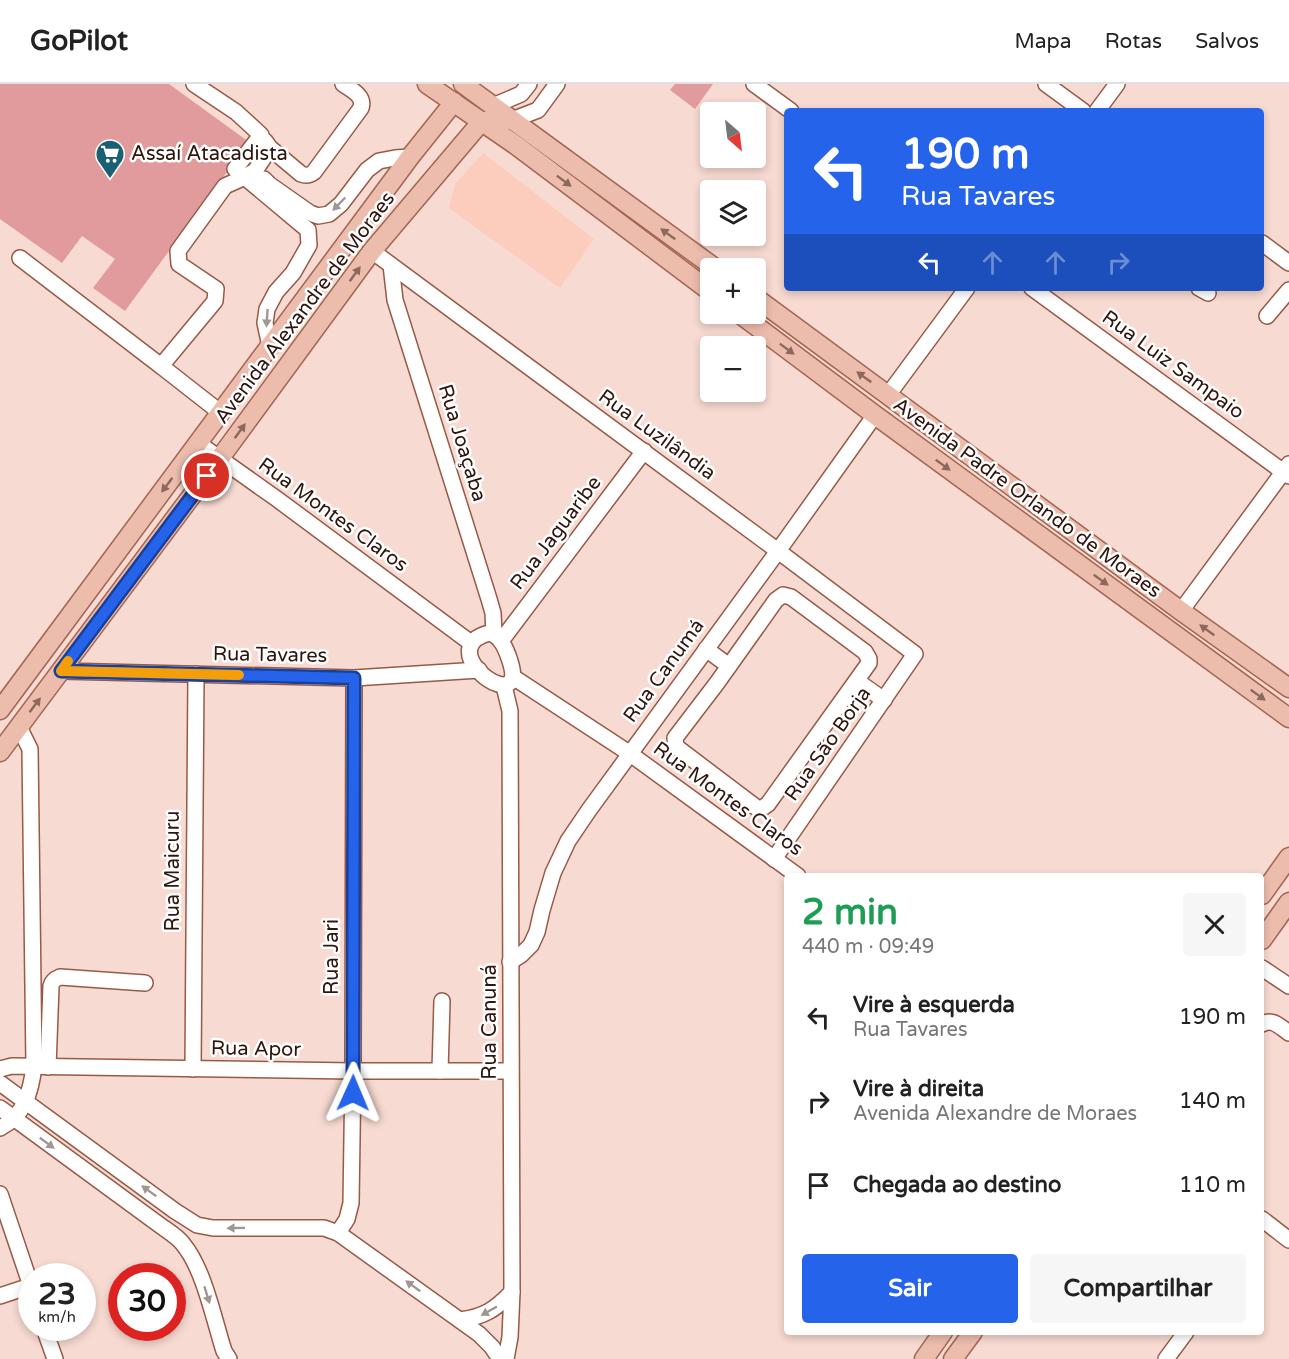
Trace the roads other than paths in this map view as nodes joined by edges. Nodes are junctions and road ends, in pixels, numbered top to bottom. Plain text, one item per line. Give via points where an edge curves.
1 (194, 84) edge
2 (343, 84) edge
3 (427, 84) edge
4 (463, 84) edge
5 (529, 84) edge
6 (557, 84) edge
7 (754, 84) edge
8 (1046, 84) edge
9 (1117, 84) edge
10 (454, 102) junction
11 (493, 106) junction
12 (787, 108) edge
13 (1079, 108) edge
14 (1099, 108) edge
15 (512, 120) junction
16 (482, 121) junction
17 (265, 142) junction
18 (410, 157) junction
19 (250, 174) junction
20 (1264, 244) edge
21 (372, 251) junction
22 (20, 258) dead end
23 (701, 258) edge
24 (1289, 263) edge
25 (391, 265) junction
26 (700, 284) edge
27 (1289, 290) edge
28 (965, 291) edge
29 (1036, 291) edge
30 (766, 305) edge
31 (1267, 316) dead end
32 (753, 324) edge
33 (270, 346) junction
34 (161, 366) junction
35 (888, 395) junction
36 (221, 413) junction
37 (875, 415) junction
38 (198, 443) junction
39 (644, 451) junction
40 (220, 459) junction
41 (1287, 471) edge
42 (778, 550) junction
43 (1181, 611) junction
44 (498, 637) junction
45 (471, 643) junction
46 (706, 649) junction
47 (915, 654) joint
48 (729, 666) junction
49 (478, 670) junction
50 (61, 671) junction
51 (196, 674) junction
52 (354, 678) junction
53 (857, 681) junction
54 (509, 682) junction
55 (1289, 688) edge
56 (884, 700) junction
57 (0, 710) edge
58 (1289, 718) edge
59 (19, 727) junction
60 (0, 752) edge
61 (629, 753) junction
62 (1289, 857) edge
63 (774, 859) junction
64 (794, 873) edge
65 (1264, 892) edge
66 (1289, 902) edge
67 (1264, 937) edge
68 (510, 962) junction
69 (1264, 969) edge
70 (146, 983) dead end
71 (1289, 986) edge
72 (442, 1001) dead end
73 (1264, 1023) edge
74 (1289, 1033) edge
75 (41, 1067) junction
76 (0, 1069) edge
77 (193, 1069) junction
78 (353, 1071) junction
79 (440, 1071) junction
80 (511, 1071) junction
81 (0, 1083) edge
82 (26, 1101) junction
83 (0, 1108) edge
84 (14, 1119) junction
85 (0, 1128) edge
86 (0, 1194) edge
87 (1264, 1223) edge
88 (338, 1233) junction
89 (1289, 1240) edge
90 (23, 1263) edge
91 (18, 1291) edge
92 (512, 1292) junction
93 (0, 1296) edge
94 (460, 1320) junction
95 (941, 1335) edge
96 (971, 1335) edge
97 (1184, 1335) edge
98 (49, 1341) edge
99 (55, 1359) edge
100 (229, 1359) edge
101 (500, 1359) edge
102 (506, 1359) edge
103 (924, 1359) edge
104 (953, 1359) edge
105 (1167, 1359) edge

1 - 17 street via 236,112
2 - 17 street via 363,104 310,175 301,174
3 - 10 main road
4 - 11 main road
5 - 11 street via 521,94
6 - 15 street via 538,110
7 - 12 street
8 - 13 street
9 - 14 street
10 - 11 main road
10 - 16 main road
10 - 18 main road, Avenida Alexandre de Moraes
11 - 15 main road
15 - 16 main road
23 -> 15 main road
16 - 21 main road, Avenida Alexandre de Moraes
16 -> 26 main road
17 - 19 street
18 -> 19 street via 379,161 367,170 341,204 329,214 318,216
18 - 33 main road, Avenida Alexandre de Moraes
19 -> 33 street via 308,230 309,245 267,309 265,323
19 - 34 street via 225,186 178,251 179,264 216,289 215,301
20 - 24 street
21 - 25 street, Rua Luzilândia
40 -> 21 main road, Avenida Alexandre de Moraes
22 - 34 street
25 - 39 street, Rua Luzilândia
25 - 44 street, Rua Joaçaba via 395,300
27 - 31 street
28 - 35 street
29 - 41 street, Rua Luiz Sampaio
35 -> 30 main road, Avenida Padre Orlando de Moraes
32 -> 37 main road, Avenida Padre Orlando de Moraes
33 - 36 main road, Avenida Alexandre de Moraes
34 - 36 street
35 - 43 main road, Avenida Padre Orlando de Moraes
36 - 38 main road, Avenida Alexandre de Moraes
37 - 42 street, Rua Canumá
37 -> 58 main road, Avenida Padre Orlando de Moraes
38 - 40 street, Rua Montes Claros
38 -> 57 main road, Avenida Alexandre de Moraes
39 - 42 street, Rua Luzilândia
39 - 44 street, Rua Jaguaribe
40 - 45 street, Rua Montes Claros
40 - 50 main road, Avenida Alexandre de Moraes
41 - 43 street
42 - 46 street, Rua Canumá
42 - 47 street, Rua Luzilândia
55 -> 43 main road, Avenida Padre Orlando de Moraes
44 - 45 street via 489,633
44 - 54 street via 510,661
45 - 49 street via 469,653
46 - 48 street
46 - 61 street, Rua Canumá
47 - 56 street, Rua São Borja
48 - 53 street via 776,600 787,596 868,655 869,663
48 - 53 street via 677,734 675,742 679,749 761,809
49 - 52 street, Rua Tavares
49 - 54 street via 498,685
50 - 51 street, Rua Tavares
59 -> 50 main road, Avenida Alexandre de Moraes
51 - 52 street, Rua Tavares
51 - 77 street, Rua Maicuru
52 - 78 street, Rua Jari
53 - 56 street
54 - 61 street, Rua Montes Claros
54 - 68 street, Rua Canuná
56 - 63 street, Rua São Borja
59 - 60 main road, Avenida Alexandre de Moraes
59 - 75 street via 30,749
61 - 63 street, Rua Montes Claros
61 - 68 street, Rua Canumá via 568,841 553,873 531,945
62 - 65 main road
63 - 64 street, Rua Montes Claros
66 - 67 main road
68 - 80 street, Rua Canuná
69 - 71 street
70 - 75 street via 60,977 52,982
72 - 79 street
73 - 74 street via 1275,1022
75 - 76 street, Rua Apor
75 - 77 street, Rua Apor
75 - 82 street
77 - 78 street, Rua Apor
78 - 79 street, Rua Apor
78 - 88 street, Rua Jari via 351,1203
79 - 80 street, Rua Apor
80 - 92 street, Rua Canuná
81 - 82 street
82 - 84 street
88 -> 82 street via 324,1227 196,1225
83 - 84 street
84 - 85 street
84 -> 100 street via 183,1243 202,1278
86 - 90 street
87 - 89 street
94 -> 88 street
91 - 93 street
92 -> 94 street via 493,1310
92 - 102 street, Rua Canuná
94 - 101 street via 479,1334
95 - 103 main road
96 - 104 main road
97 - 105 street
98 - 99 street

